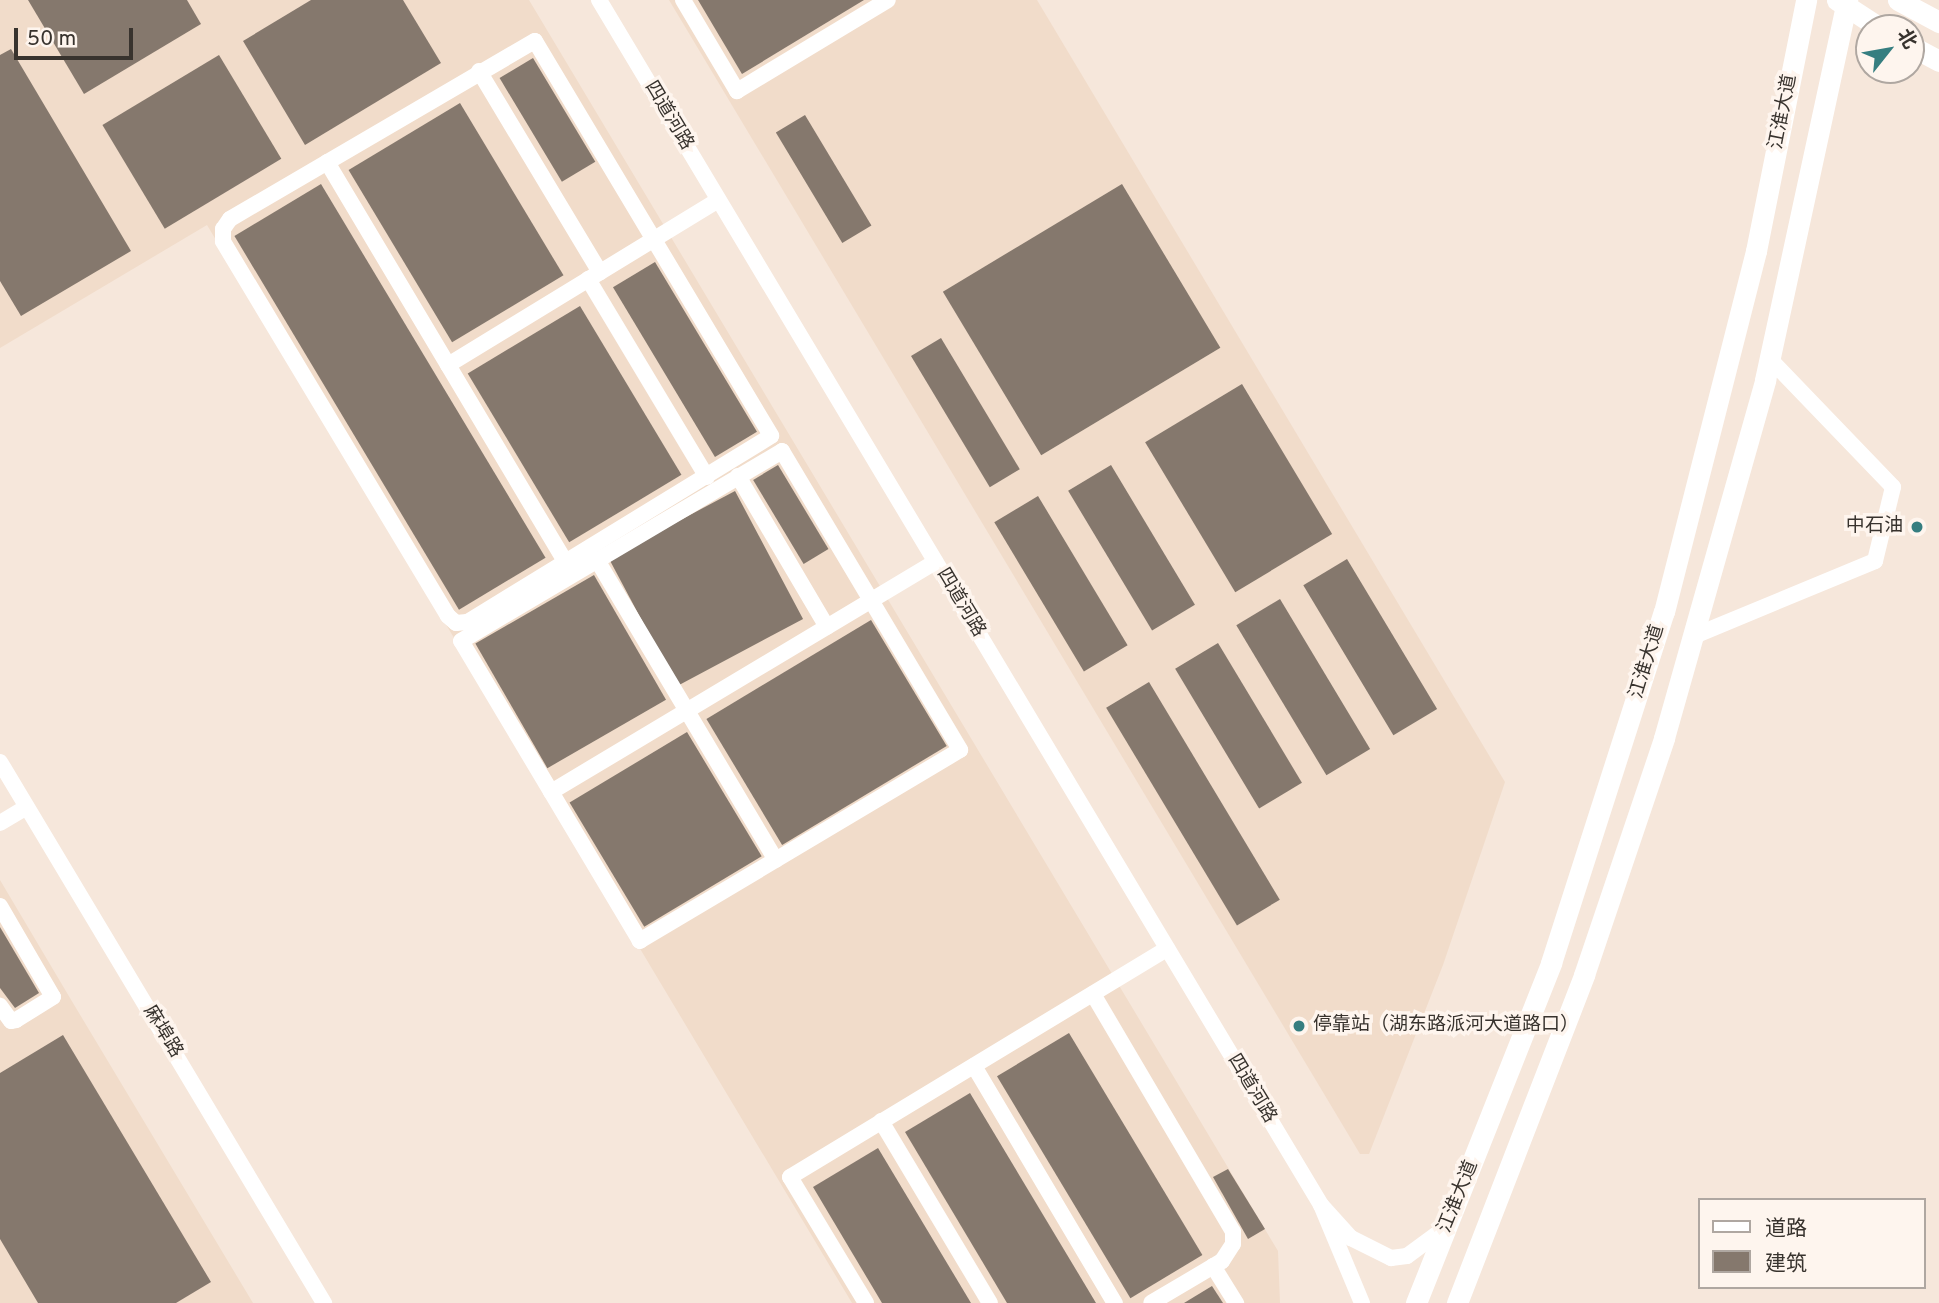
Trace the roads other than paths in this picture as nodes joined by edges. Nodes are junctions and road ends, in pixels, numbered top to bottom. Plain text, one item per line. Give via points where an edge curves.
1 (599, 0) edge
2 (682, 0) edge
3 (887, 0) edge
4 (1806, 0) edge
5 (1898, 0) edge
6 (1843, 2) edge
7 (1860, 14) edge
8 (1939, 22) edge
9 (480, 71) junction
10 (327, 162) junction
11 (718, 200) junction
12 (655, 238) junction
13 (594, 275) junction
14 (1770, 359) junction
15 (447, 365) junction
16 (738, 476) junction
17 (707, 477) junction
18 (597, 560) junction
19 (565, 562) junction
20 (935, 562) junction
21 (871, 601) junction
22 (827, 627) junction
23 (1695, 636) junction
24 (687, 710) junction
25 (0, 762) edge
26 (551, 792) junction
27 (27, 807) junction
28 (0, 823) edge
29 (776, 860) junction
30 (0, 906) edge
31 (1167, 949) junction
32 (1093, 995) junction
33 (0, 1006) edge
34 (974, 1066) junction
35 (881, 1121) junction
36 (1321, 1205) junction
37 (1447, 1227) junction
38 (1213, 1266) junction
39 (324, 1303) edge
40 (866, 1303) edge
41 (990, 1303) edge
42 (1115, 1303) edge
43 (1151, 1303) edge
44 (1236, 1303) edge
45 (1362, 1303) edge
46 (1416, 1303) edge
47 (1457, 1303) edge

1 - 11 street, 四道河路
2 - 3 street via 737,91
4 - 37 main road, 江淮大道 via 1747,292 1664,611 1551,963
5 - 8 main road
6 - 7 main road
6 - 14 main road, 江淮大道
9 - 10 street
9 - 12 street via 529,42 541,45
9 - 13 street
10 - 15 street
10 - 19 street via 230,219 223,241 448,616 456,623 467,622
11 - 12 street
11 - 20 street, 四道河路
12 - 13 street
12 - 17 street via 771,436
13 - 15 street
13 - 17 street
14 - 23 main road, 江淮大道
14 - 23 street via 1893,487 1875,561
15 - 19 street
16 - 18 street
16 - 21 street via 782,451
16 - 22 street
17 - 19 street
18 - 24 street
18 - 26 street via 461,641
20 - 21 street
20 - 31 street, 四道河路
21 - 22 street
21 - 29 street via 960,750
22 - 24 street
23 - 47 main road, 江淮大道 via 1584,975
24 - 26 street
24 - 29 street
25 - 27 street, 麻埠路
26 - 29 street via 640,941
27 - 28 street
27 - 39 street, 麻埠路
30 - 33 street via 53,997 11,1021
31 - 32 street
31 - 36 street, 四道河路
32 - 34 street
32 - 38 street via 1228,1219 1233,1244
34 - 35 street
34 - 42 street
35 - 40 street via 790,1177
35 - 41 street
36 - 37 street via 1351,1238 1391,1258 1407,1256
36 - 45 street
37 - 46 main road, 江淮大道
38 - 43 street
38 - 44 street

